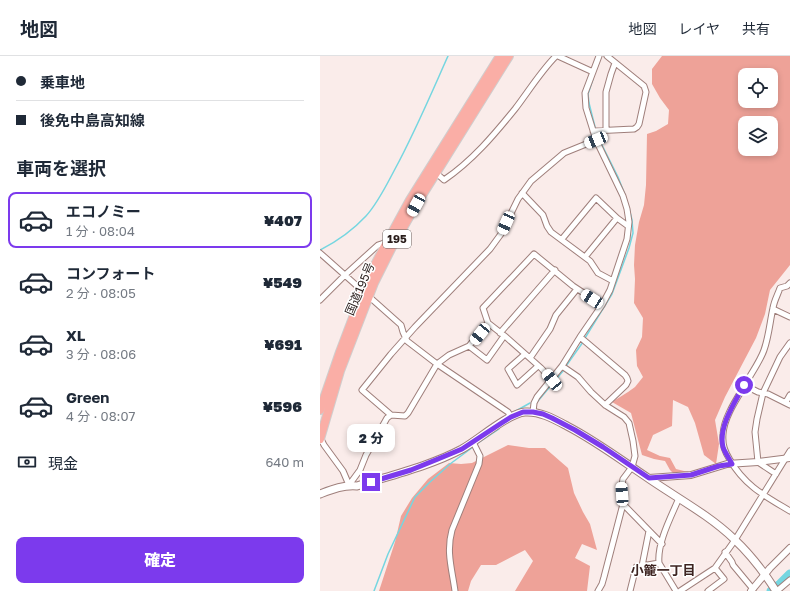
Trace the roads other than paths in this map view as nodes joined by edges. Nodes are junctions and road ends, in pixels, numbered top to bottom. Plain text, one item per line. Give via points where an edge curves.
1 (500, 56) edge
2 (509, 56) edge
3 (557, 56) edge
4 (599, 56) edge
5 (607, 56) edge
6 (615, 63) junction
7 (593, 72) junction
8 (606, 130) junction
9 (593, 131) junction
10 (596, 140) junction
11 (433, 171) junction
12 (522, 193) junction
13 (617, 218) junction
14 (628, 226) junction
15 (562, 239) junction
16 (387, 242) junction
17 (320, 253) edge
18 (585, 257) junction
19 (555, 270) junction
20 (345, 275) junction
21 (613, 281) junction
22 (789, 286) edge
23 (577, 289) junction
24 (366, 294) junction
25 (320, 300) edge
26 (602, 306) junction
27 (773, 309) junction
28 (790, 317) edge
29 (488, 323) junction
30 (502, 334) junction
31 (406, 338) junction
32 (581, 338) junction
33 (790, 343) edge
34 (469, 346) junction
35 (525, 354) junction
36 (530, 358) junction
37 (437, 364) junction
38 (538, 366) junction
39 (562, 366) junction
40 (552, 380) junction
41 (744, 385) junction
42 (763, 393) junction
43 (790, 395) edge
44 (788, 404) edge
45 (606, 405) junction
46 (320, 410) edge
47 (533, 412) junction
48 (391, 414) junction
49 (511, 417) junction
50 (320, 438) edge
51 (473, 442) junction
52 (790, 451) edge
53 (788, 458) edge
54 (758, 462) junction
55 (732, 464) junction
56 (632, 467) junction
57 (776, 474) junction
58 (649, 478) junction
59 (348, 486) junction
60 (320, 494) edge
61 (763, 495) junction
62 (679, 498) junction
63 (623, 504) junction
64 (790, 511) edge
65 (650, 531) junction
66 (735, 540) junction
67 (662, 544) junction
68 (790, 548) edge
69 (725, 552) junction
70 (659, 563) junction
71 (642, 566) junction
72 (715, 568) junction
73 (765, 575) junction
74 (790, 580) edge
75 (752, 590) edge
76 (776, 590) edge
77 (455, 591) edge
78 (598, 591) edge
79 (630, 591) edge
80 (676, 591) edge
81 (680, 591) edge
82 (708, 591) edge

1 - 11 highway, 国道195号 / 195
2 - 11 highway, 国道195号 / 195
3 - 7 street
3 - 11 street via 475,155 444,180
4 - 7 street
5 - 6 street
6 - 8 street via 606,92
6 - 8 street via 644,86 646,92 637,127
7 - 9 street via 586,89 585,100
8 - 9 street
9 - 10 street
10 - 12 street via 564,153 531,181
10 - 14 street via 624,196
11 - 16 highway, 国道195号 / 195 via 410,200
11 - 24 highway, 国道195号 / 195
12 - 15 street via 544,216 550,230
12 - 31 street via 490,250
13 - 14 street
13 - 15 street via 596,198
13 - 18 street
14 - 21 street via 626,244
15 - 18 street
16 - 20 street via 378,245
16 - 24 highway, 国道195号 / 195 via 368,278
17 - 20 street
18 - 21 street via 598,273
19 - 23 street
19 - 29 street via 534,254 482,308
19 - 30 street
20 - 24 street
20 - 25 street
21 - 26 street
22 - 27 street via 780,288
23 - 26 street
23 - 36 street via 556,315 550,329
24 - 31 street via 401,324
24 - 46 highway, 国道195号 / 195 via 340,352
24 - 50 highway, 国道195号 / 195
26 - 32 street
27 - 28 street
27 - 41 street via 764,350
29 - 30 street
29 - 34 street
30 - 34 street via 487,360
30 - 35 street
31 - 37 street
31 - 48 street via 362,390
32 - 39 street
32 - 45 street via 627,378 626,385
33 - 42 street via 780,357
34 - 37 street
35 - 36 street
35 - 38 street via 508,369 517,385
36 - 38 street
37 - 48 street via 408,413 405,416
37 - 49 street via 508,412
38 - 40 street
39 - 40 street
39 - 45 street
40 - 47 street via 535,399
41 - 42 street
41 - 55 street via 727,418 723,434 723,446
42 - 44 street
42 - 54 street via 755,432
43 - 44 street
45 - 56 street via 629,423 636,456
47 - 49 main road via 523,412
47 - 56 main road via 575,430
48 - 59 street via 366,455 360,470
49 - 51 main road
50 - 59 street via 343,472
51 - 59 main road via 411,470 357,486
51 - 77 street via 480,456 479,464 449,541
52 - 53 street
53 - 54 street
53 - 57 street
54 - 55 street
54 - 57 street
55 - 58 street via 691,475
55 - 61 street via 746,482
56 - 58 main road
56 - 63 street via 623,479
57 - 61 street
58 - 62 main road
59 - 60 main road
61 - 64 street
61 - 66 street
62 - 66 main road
62 - 67 street
63 - 65 street
63 - 78 street
65 - 67 street
65 - 71 street
66 - 69 street
66 - 73 main road
67 - 70 street
68 - 73 street
69 - 72 street
69 - 75 street
70 - 71 street
70 - 80 street
71 - 79 street via 636,567
72 - 81 street
72 - 82 street via 724,579
73 - 75 street
73 - 76 main road
74 - 76 street

